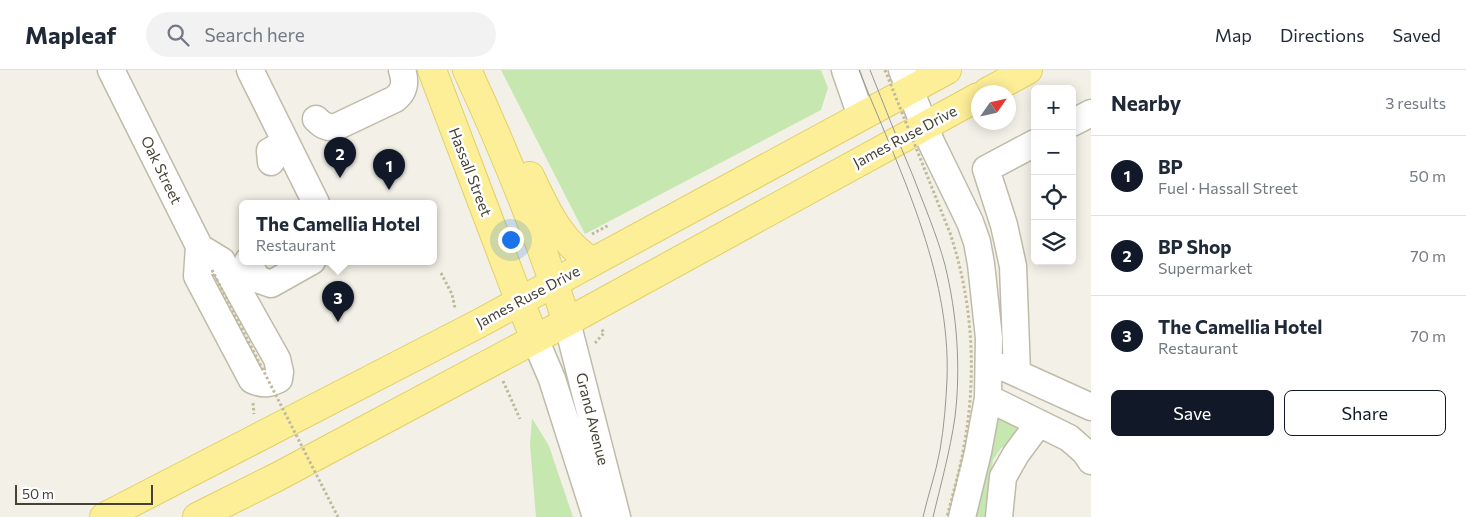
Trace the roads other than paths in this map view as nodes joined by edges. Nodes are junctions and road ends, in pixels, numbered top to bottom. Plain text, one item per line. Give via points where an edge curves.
1 (111, 70) edge
2 (250, 70) edge
3 (402, 70) edge
4 (432, 70) edge
5 (845, 70) edge
6 (947, 70) edge
7 (1028, 70) edge
8 (470, 78) edge
9 (906, 80) edge
10 (1000, 85) edge
11 (971, 101) edge
12 (1091, 113) edge
13 (861, 116) junction
14 (316, 118) dead end
15 (1076, 121) edge
16 (925, 126) junction
17 (1031, 146) edge
18 (314, 200) edge
19 (199, 247) junction
20 (593, 262) junction
21 (250, 265) edge
22 (305, 265) edge
23 (212, 270) road end
24 (555, 283) junction
25 (520, 302) junction
26 (567, 322) junction
27 (536, 339) junction
28 (990, 362) junction
29 (1017, 373) junction
30 (988, 398) junction
31 (1091, 406) edge
32 (1039, 423) junction
33 (1091, 461) edge
34 (104, 517) edge
35 (196, 517) edge
36 (596, 517) edge
37 (617, 517) edge
38 (962, 517) edge
39 (999, 517) edge

1 - 19 street, Oak Street
2 - 18 street via 278,152
3 - 14 street via 405,85 402,94 395,99 336,127 322,125
4 - 25 main road, Hassall Street
5 - 13 street
6 - 9 main road, James Ruse Drive
7 - 10 main road
8 - 20 main road via 501,117 543,204 564,238
8 - 24 main road
9 - 13 main road, James Ruse Drive
9 - 16 street
11 - 16 main road, James Ruse Drive
12 - 15 street
13 - 20 main road, James Ruse Drive
16 - 26 main road, James Ruse Drive
16 - 28 street via 977,242
17 - 29 street via 986,169 1013,266
19 - 19 street via 222,262 233,279 277,359 279,379 262,384 252,380 198,276
19 - 23 street, Oak Street
20 - 24 main road, James Ruse Drive
21 - 22 street via 257,279 272,284
24 - 25 main road, James Ruse Drive
24 - 26 main road
25 - 27 main road, Hassall Street
25 - 34 main road, James Ruse Drive
26 - 27 main road, James Ruse Drive
26 - 37 street, Grand Avenue
27 - 35 main road, James Ruse Drive
27 - 36 street, Grand Avenue
28 - 29 street
28 - 30 street
29 - 31 street
30 - 32 street
30 - 38 street
32 - 33 street via 1077,444
32 - 39 street via 1003,477

